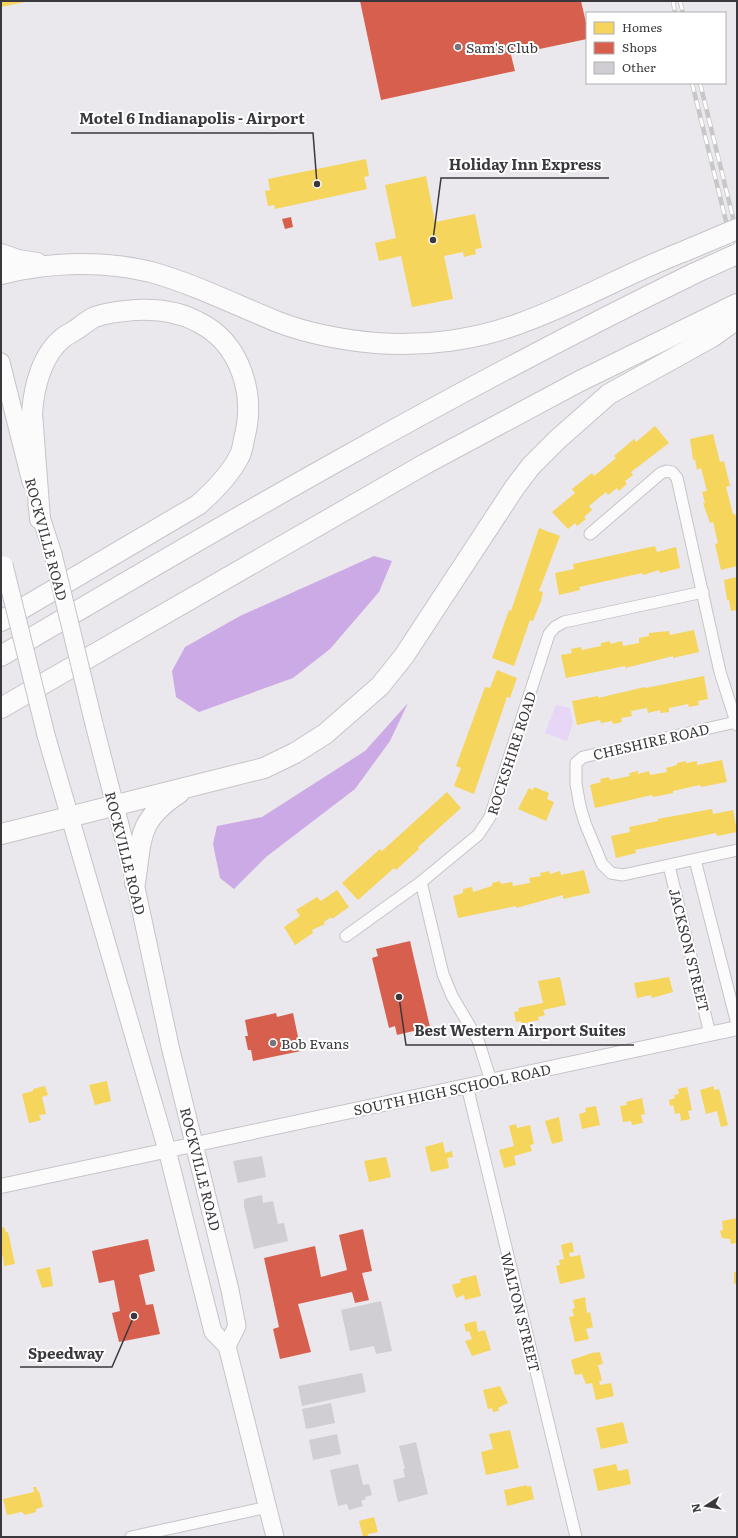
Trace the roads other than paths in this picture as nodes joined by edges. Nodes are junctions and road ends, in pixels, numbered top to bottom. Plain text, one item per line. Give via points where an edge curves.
1 (737, 229) edge
2 (1, 254) edge
3 (737, 254) edge
4 (53, 266) junction
5 (1, 274) edge
6 (737, 304) edge
7 (737, 318) edge
8 (1, 362) edge
9 (40, 519) junction
10 (590, 534) dead end
11 (2, 559) edge
12 (703, 592) junction
13 (1, 621) edge
14 (1, 656) edge
15 (1, 708) edge
16 (737, 724) edge
17 (191, 786) junction
18 (115, 805) junction
19 (69, 816) junction
20 (1, 834) edge
21 (737, 850) edge
22 (695, 860) junction
23 (669, 866) junction
24 (421, 882) junction
25 (134, 883) junction
26 (346, 936) dead end
27 (737, 1024) edge
28 (737, 1028) edge
29 (710, 1034) junction
30 (491, 1081) junction
31 (467, 1086) junction
32 (194, 1144) junction
33 (167, 1150) junction
34 (1, 1186) edge
35 (227, 1346) junction
36 (268, 1507) junction
37 (132, 1537) edge
38 (275, 1537) edge
39 (576, 1537) edge

1 - 4 highway, bridge via 649,264 521,324 464,338 398,344 355,341 300,329 152,273 100,264
2 - 4 highway via 18,260
3 - 14 highway, bridge via 601,318 413,417
4 - 5 highway
6 - 15 highway via 566,388 425,464
7 - 17 highway via 712,337 609,394 536,461 515,487 404,656 380,686 354,710 325,734 264,768
8 - 9 main road, ROCKVILLE ROAD
9 - 13 highway via 33,397 44,364 64,337 94,317 117,311 146,310 172,312 199,322 217,335 234,354 244,376 249,400 247,427 239,456 221,484 198,505
9 - 18 main road, ROCKVILLE ROAD, bridge via 53,554
10 - 12 street, CHESHIRE ROAD via 661,473 672,472 677,478
11 - 19 main road, ROCKVILLE ROAD, bridge
12 - 16 street, CHESHIRE ROAD via 720,672
12 - 24 street, ROCKSHIRE ROAD via 564,622 556,626 549,634 489,820 478,835
16 - 23 street, CHESHIRE ROAD via 583,756 576,763 576,784 585,823 605,869 621,875
17 - 18 highway
17 - 25 highway via 161,805 148,821 142,837
18 - 19 highway
18 - 25 main road, ROCKVILLE ROAD
19 - 20 highway
19 - 33 main road, ROCKVILLE ROAD
21 - 22 street, CHESHIRE ROAD
22 - 23 street, CHESHIRE ROAD
22 - 27 street
23 - 29 street, JACKSON STREET
24 - 26 street, ROCKSHIRE ROAD
24 - 30 street via 443,974 452,996 478,1040
25 - 32 main road, ROCKVILLE ROAD
28 - 29 street, SOUTH HIGH SCHOOL ROAD
29 - 30 street, SOUTH HIGH SCHOOL ROAD
30 - 31 street, SOUTH HIGH SCHOOL ROAD
31 - 32 street, SOUTH HIGH SCHOOL ROAD
31 - 39 street, WALTON STREET
32 - 33 street, SOUTH HIGH SCHOOL ROAD
32 - 35 main road, ROCKVILLE ROAD via 230,1290 236,1326
33 - 34 street, SOUTH HIGH SCHOOL ROAD
33 - 35 main road, ROCKVILLE ROAD via 213,1332
35 - 36 main road
36 - 37 street
36 - 38 main road

